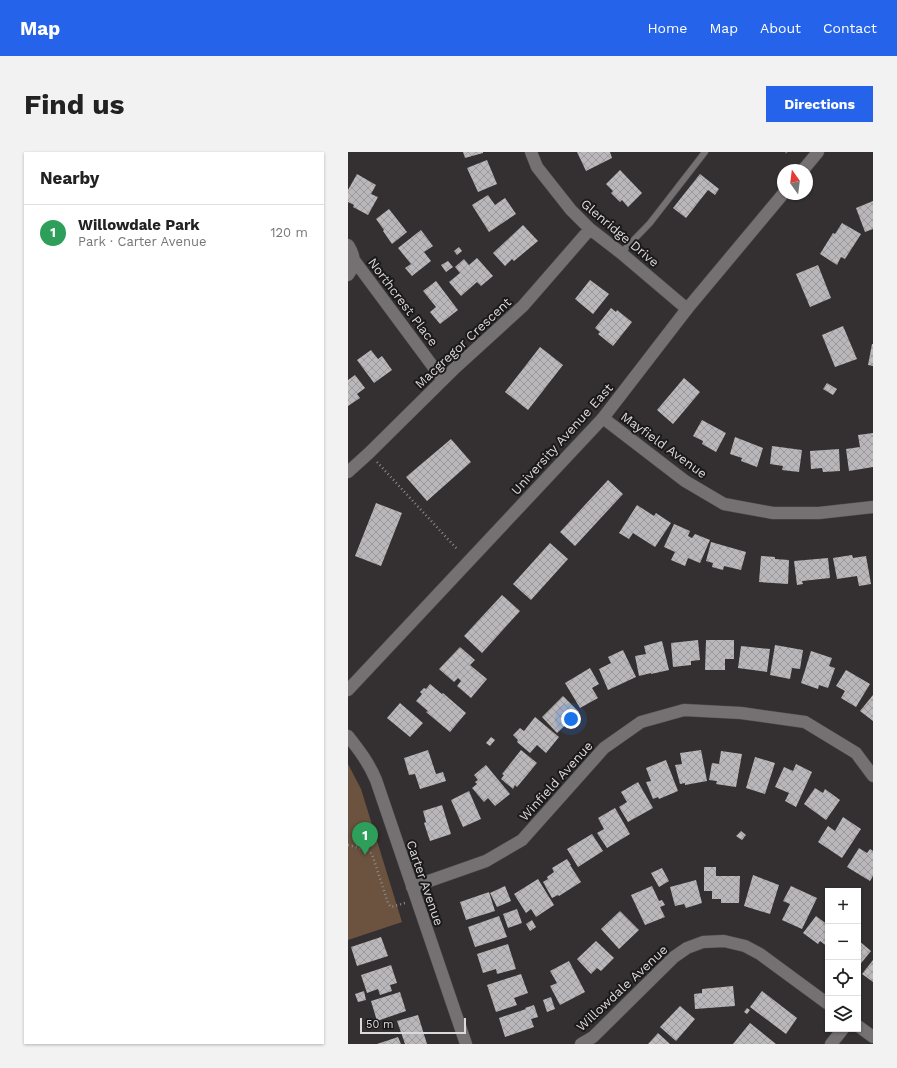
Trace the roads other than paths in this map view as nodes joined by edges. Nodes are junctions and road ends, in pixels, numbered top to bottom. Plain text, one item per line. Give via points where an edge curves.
1 (531, 152) edge
2 (706, 152) edge
3 (818, 152) edge
4 (808, 164) edge
5 (778, 200) edge
6 (590, 229) junction
7 (348, 245) edge
8 (621, 253) junction
9 (354, 260) junction
10 (348, 275) edge
11 (687, 309) junction
12 (443, 380) junction
13 (603, 418) junction
14 (348, 472) edge
15 (873, 506) edge
16 (348, 690) edge
17 (348, 736) edge
18 (873, 776) edge
19 (412, 887) junction
20 (825, 1002) edge
21 (861, 1028) edge
22 (841, 1032) edge
23 (873, 1037) edge
24 (466, 1044) edge
25 (581, 1044) edge
26 (831, 1044) edge

1 - 6 street, Glenridge Drive via 537,167 570,210
2 - 8 lane via 650,223
3 - 4 street
5 - 11 street, University Avenue East
6 - 8 street, Glenridge Drive
6 - 12 street, Macgregor Crescent via 523,306
7 - 9 street, Northcrest Place via 353,252
8 - 11 street, Glenridge Drive
9 - 10 street, Northcrest Place
9 - 12 street, Northcrest Place
11 - 13 street, University Avenue East
12 - 14 street, Macgregor Crescent
13 - 15 street, Mayfield Avenue via 685,481 724,504 780,513 819,513
13 - 16 street, University Avenue East
17 - 19 street, Carter Avenue via 362,754 376,780
18 - 19 street, Winfield Avenue via 856,753 805,722 741,712 684,710 641,722 604,748 522,840 486,861
19 - 24 street, Carter Avenue
20 - 25 street, Willowdale Avenue via 760,954 745,946 724,941 703,942 687,948 674,957
21 - 23 street
22 - 26 street

